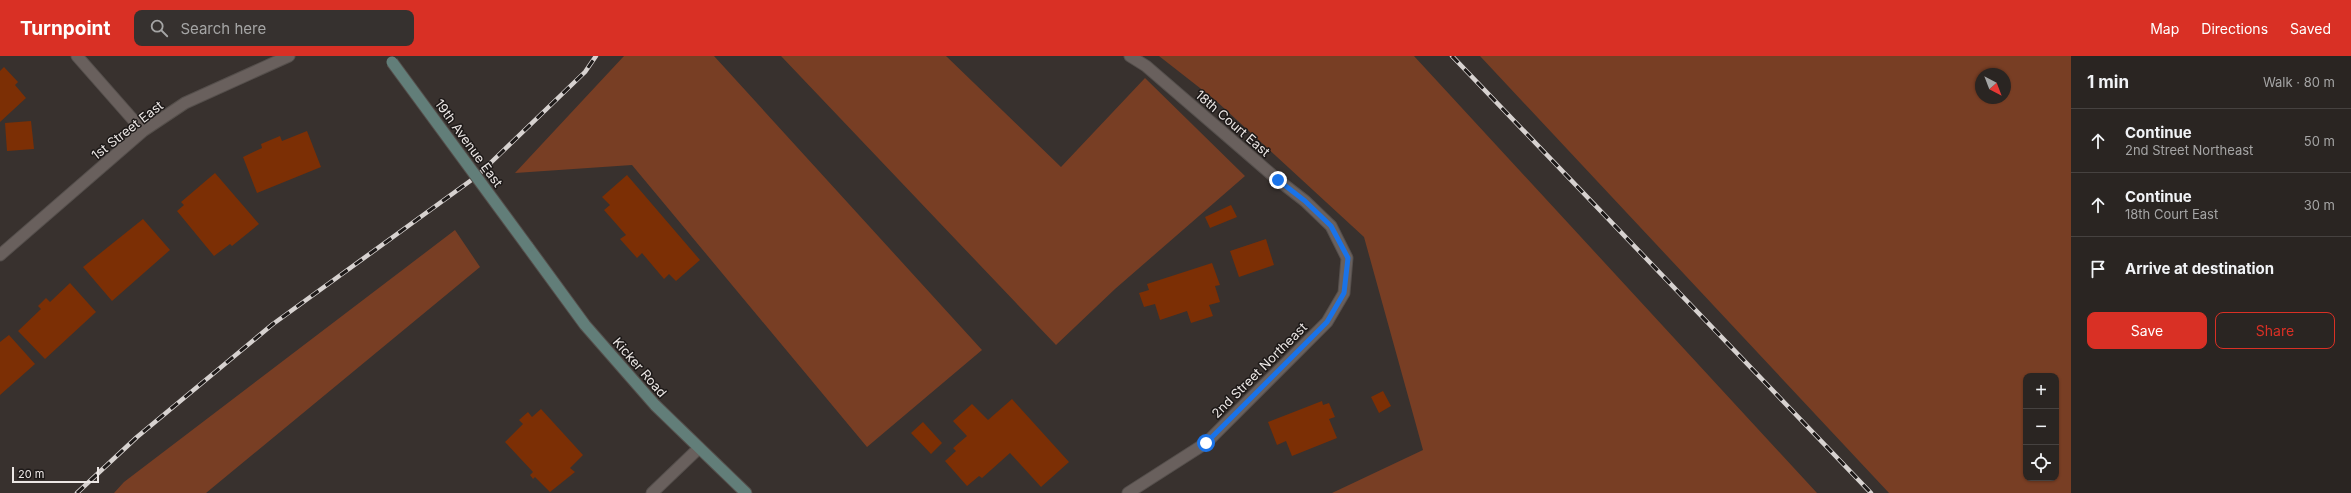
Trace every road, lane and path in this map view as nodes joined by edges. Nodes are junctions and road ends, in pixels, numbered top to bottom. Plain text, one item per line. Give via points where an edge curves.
1 (77, 56) edge
2 (289, 56) edge
3 (1130, 56) edge
4 (389, 59) edge
5 (143, 131) junction
6 (528, 247) joint
7 (0, 255) edge
8 (1346, 274) joint
9 (699, 448) junction
10 (652, 493) edge
11 (746, 493) edge
12 (1128, 493) edge

1 - 5 street
2 - 5 street, 1st Street East via 185,103
3 - 8 street, 18th Court East via 1146,66 1331,226 1348,258
4 - 6 main road, 19th Avenue East, bridge
5 - 7 street, 1st Street East
6 - 9 main road, Kicker Road via 585,325 655,405
8 - 12 street, 2nd Street Northeast via 1344,293 1327,322 1206,443
9 - 10 street
9 - 11 main road, Kicker Road

